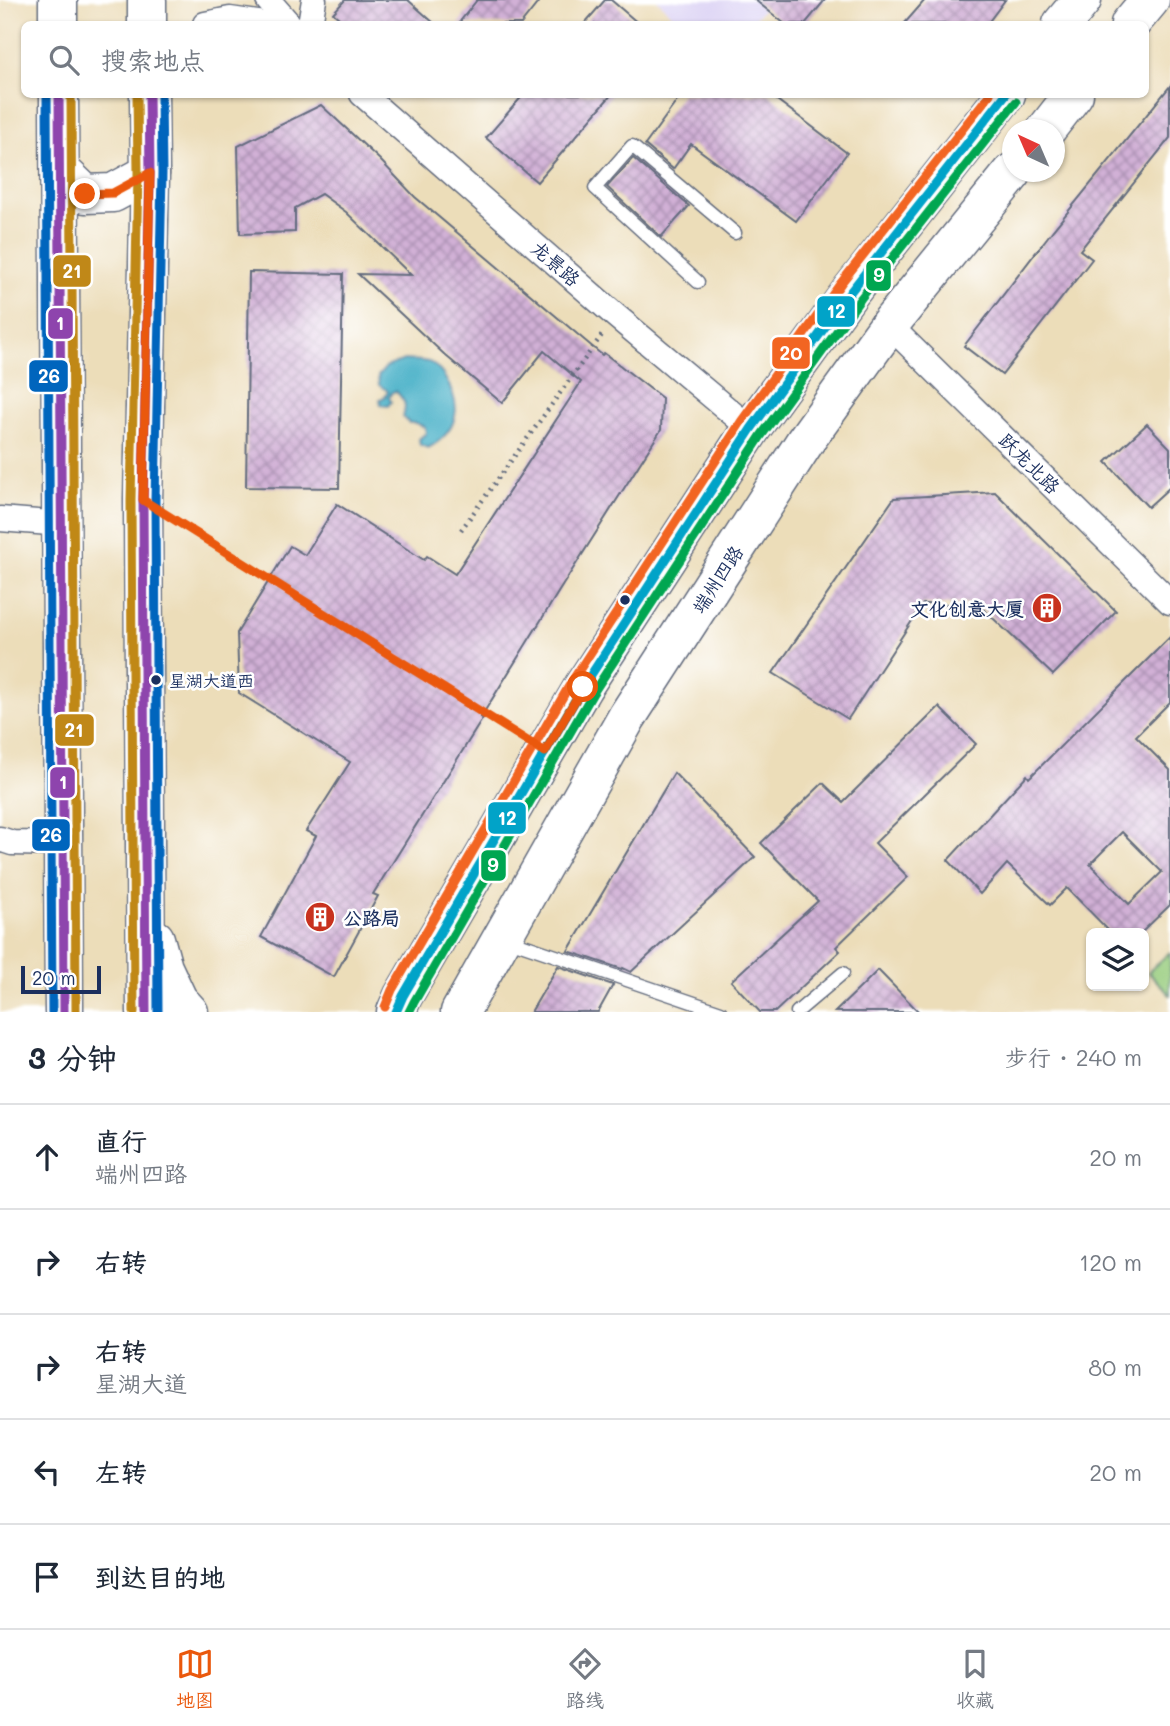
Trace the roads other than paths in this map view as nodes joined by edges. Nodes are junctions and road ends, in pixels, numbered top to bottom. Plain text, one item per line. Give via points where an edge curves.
1 (58, 0) edge
2 (147, 0) edge
3 (268, 0) edge
4 (314, 0) edge
5 (1150, 0) edge
6 (58, 21) edge
7 (147, 21) edge
8 (220, 21) edge
9 (244, 21) edge
10 (286, 21) edge
11 (310, 21) edge
12 (1132, 21) edge
13 (59, 98) edge
14 (149, 98) edge
15 (367, 98) edge
16 (1003, 98) edge
17 (1071, 98) edge
18 (1055, 119) edge
19 (60, 170) junction
20 (150, 173) junction
21 (1005, 182) edge
22 (734, 233) dead end
23 (698, 282) dead end
24 (890, 325) junction
25 (751, 429) junction
26 (0, 519) edge
27 (62, 524) junction
28 (1166, 591) edge
29 (0, 839) edge
30 (63, 844) junction
31 (144, 901) junction
32 (502, 938) junction
33 (843, 973) dead end
34 (395, 1007) edge
35 (64, 1012) edge
36 (146, 1012) edge
37 (190, 1012) edge
38 (460, 1012) edge
39 (721, 1012) edge
40 (797, 1012) edge

1 - 6 main road
2 - 7 main road
3 - 10 street
4 - 11 street
5 - 12 main road
8 - 9 street
13 - 19 main road
14 - 20 main road
15 - 25 street, 龙景路
16 - 25 main road via 851,291
17 - 18 main road
19 - 20 main road via 85,194 113,193
19 - 27 main road
20 - 31 main road via 143,500
21 - 24 main road, 端州四路
22 - 23 lane via 632,146 595,188
24 - 28 street, 跃龙北路
24 - 32 main road, 端州四路 via 806,440 627,717
25 - 34 main road via 583,687
26 - 27 street
27 - 30 main road
29 - 30 street
30 - 35 main road
31 - 36 main road
31 - 37 main road via 163,968 178,1000
32 - 38 main road, 端州四路
32 - 39 lane
33 - 40 lane

